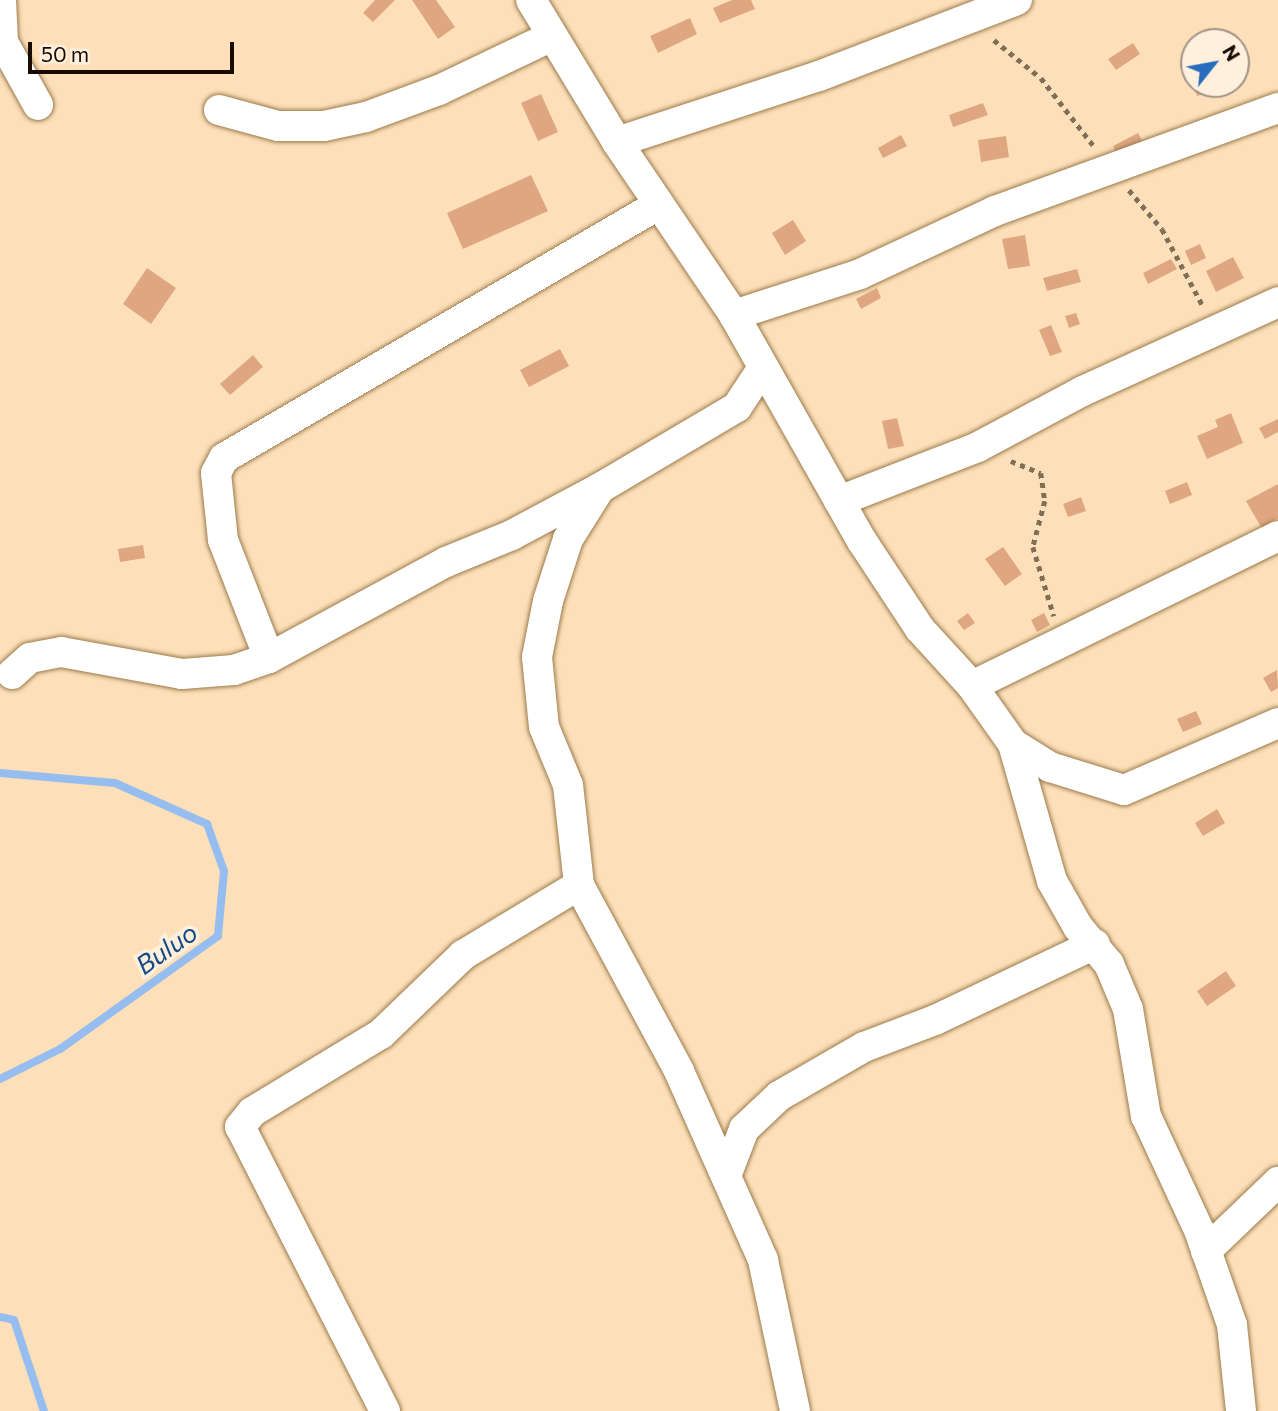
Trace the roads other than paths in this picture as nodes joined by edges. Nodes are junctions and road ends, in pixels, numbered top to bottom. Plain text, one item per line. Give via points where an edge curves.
1 (1, 0) edge
2 (531, 0) edge
3 (1017, 0) edge
4 (552, 36) junction
5 (2, 44) edge
6 (38, 105) dead end
7 (1278, 108) edge
8 (219, 110) dead end
9 (617, 142) junction
10 (659, 205) junction
11 (1278, 302) edge
12 (734, 315) junction
13 (762, 369) junction
14 (600, 488) junction
15 (839, 501) junction
16 (1278, 536) edge
17 (269, 659) junction
18 (12, 674) dead end
19 (972, 686) junction
20 (1278, 723) edge
21 (1013, 744) junction
22 (579, 885) junction
23 (1095, 944) junction
24 (726, 1176) junction
25 (1278, 1182) edge
26 (1206, 1251) junction
27 (385, 1411) edge
28 (795, 1411) edge
29 (1241, 1411) edge

1 - 5 street
2 - 4 street
3 - 9 street via 820,76
4 - 8 street via 449,86 366,117 324,126 278,126
4 - 9 street
5 - 6 street
7 - 12 street via 995,211 860,274
9 - 10 street
10 - 12 street
10 - 17 street via 224,458 216,473 223,540
11 - 15 street via 1083,391 978,447
12 - 13 street
13 - 14 street via 737,407
13 - 15 street
14 - 17 street via 548,518 446,562
14 - 22 street via 559,562 537,657 544,727 568,785
15 - 19 street via 919,629
16 - 19 street
17 - 18 street via 234,670 182,674 61,652 30,658
19 - 21 street
20 - 21 street via 1124,790 1049,767
21 - 23 street via 1052,881 1077,927
22 - 24 street via 679,1071
22 - 27 street via 463,955 381,1034 252,1112 240,1127
23 - 24 street via 935,1020 864,1047 779,1096 744,1129
23 - 26 street via 1128,1009 1146,1116
24 - 28 street via 764,1260
25 - 26 street
26 - 29 street via 1232,1325

